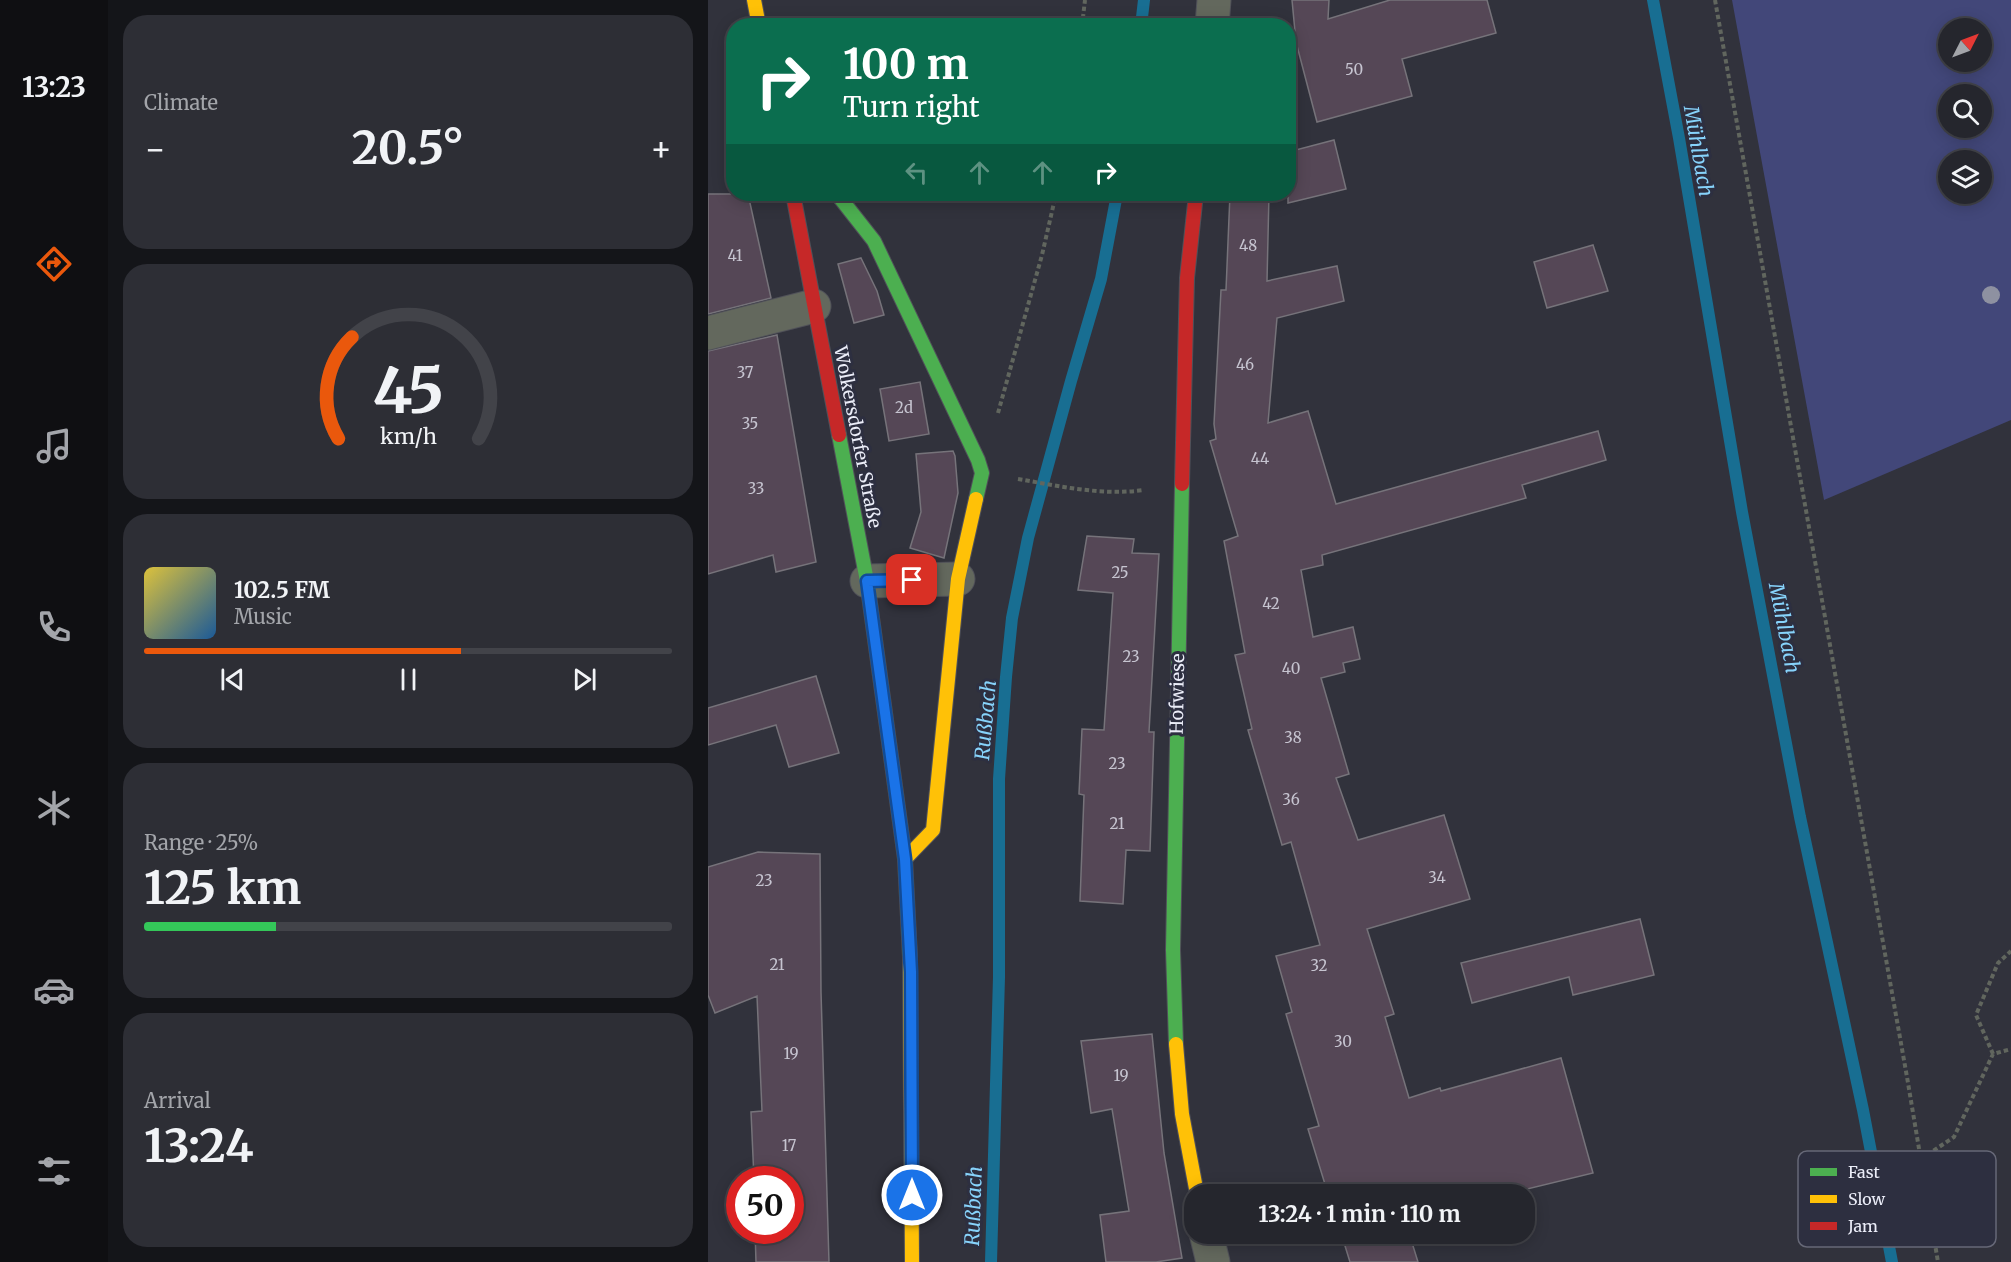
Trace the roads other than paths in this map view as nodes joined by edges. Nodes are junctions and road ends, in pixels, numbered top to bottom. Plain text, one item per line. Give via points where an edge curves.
1 (754, 0) edge
2 (1214, 0) edge
3 (757, 18) edge
4 (1213, 18) edge
5 (795, 201) edge
6 (842, 201) edge
7 (1195, 201) edge
8 (814, 306) junction
9 (708, 333) edge
10 (958, 579) junction
11 (867, 581) junction
12 (905, 859) junction
13 (1195, 1184) edge
14 (1209, 1244) edge
15 (912, 1262) edge
16 (1213, 1262) edge

1 - 3 street
2 - 4 street
5 - 8 street, Wolkersdorfer Straße
6 - 10 street via 874,242 982,472
7 - 13 street, Hofwiese via 1187,278 1173,950 1182,1114
8 - 9 street
8 - 11 street, Wolkersdorfer Straße
10 - 11 street
10 - 12 street via 933,830
11 - 12 street, Wolkersdorfer Straße
12 - 15 street, Wolkersdorfer Straße via 911,972
14 - 16 street

